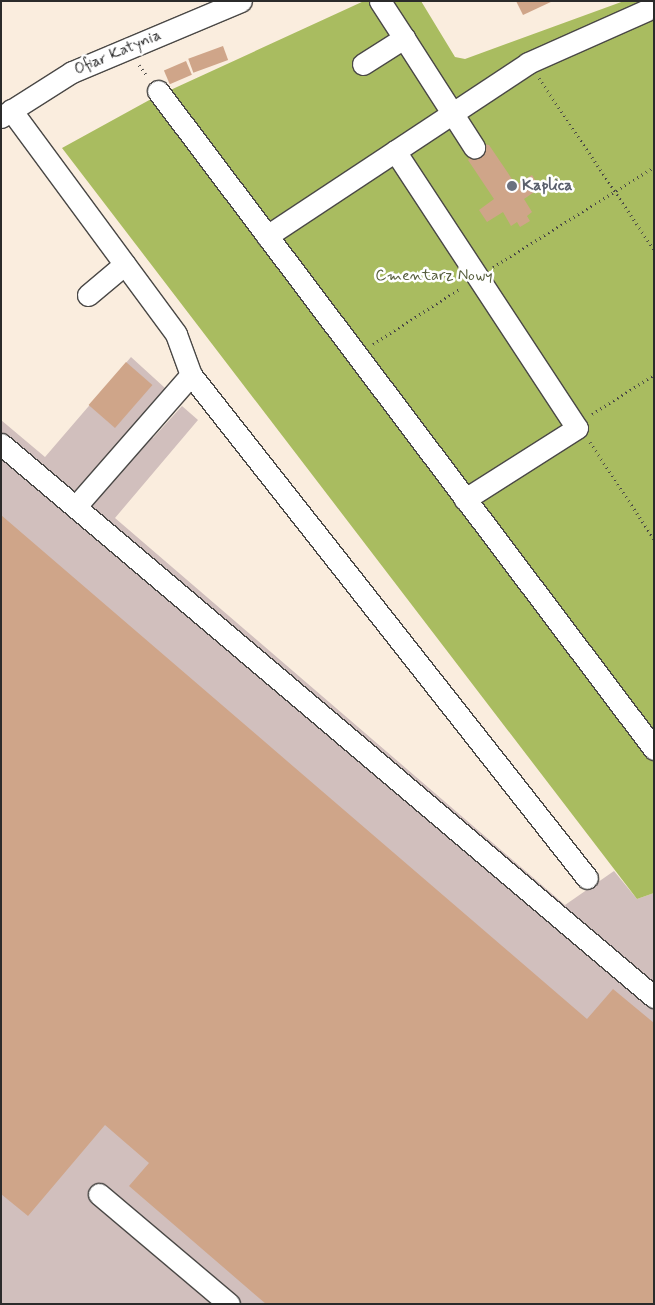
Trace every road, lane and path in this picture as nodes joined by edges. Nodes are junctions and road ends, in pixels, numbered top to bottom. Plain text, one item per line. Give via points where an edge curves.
1 (241, 1) edge
2 (380, 1) edge
3 (647, 10) dead end
4 (404, 38) junction
5 (528, 63) junction
6 (364, 64) dead end
7 (158, 91) dead end
8 (6, 114) edge
9 (452, 114) junction
10 (474, 147) dead end
11 (395, 151) junction
12 (654, 167) edge
13 (614, 192) junction
14 (267, 236) junction
15 (654, 250) edge
16 (125, 264) junction
17 (478, 277) junction
18 (88, 295) dead end
19 (356, 355) junction
20 (191, 375) junction
21 (654, 376) edge
22 (577, 428) junction
23 (1, 444) edge
24 (465, 499) junction
25 (76, 504) junction
26 (654, 540) edge
27 (654, 749) edge
28 (587, 878) dead end
29 (654, 997) edge
30 (99, 1194) dead end
31 (229, 1304) edge

1 - 8 street, Ofiar Katynia via 72,72
2 - 4 street
3 - 5 street
4 - 6 street
4 - 9 street
5 - 9 street
5 - 13 path
7 - 14 street
8 - 16 street
9 - 10 street
9 - 11 street
11 - 14 street
11 - 17 street
12 - 13 path
13 - 15 path
13 - 17 path
14 - 19 street
16 - 18 street
16 - 20 street via 176,334
17 - 19 path
17 - 22 street
19 - 24 street
20 - 25 street
20 - 28 street
21 - 22 path via 582,420
22 - 24 street
22 - 26 path
23 - 25 street
24 - 27 street
25 - 29 street
30 - 31 street

